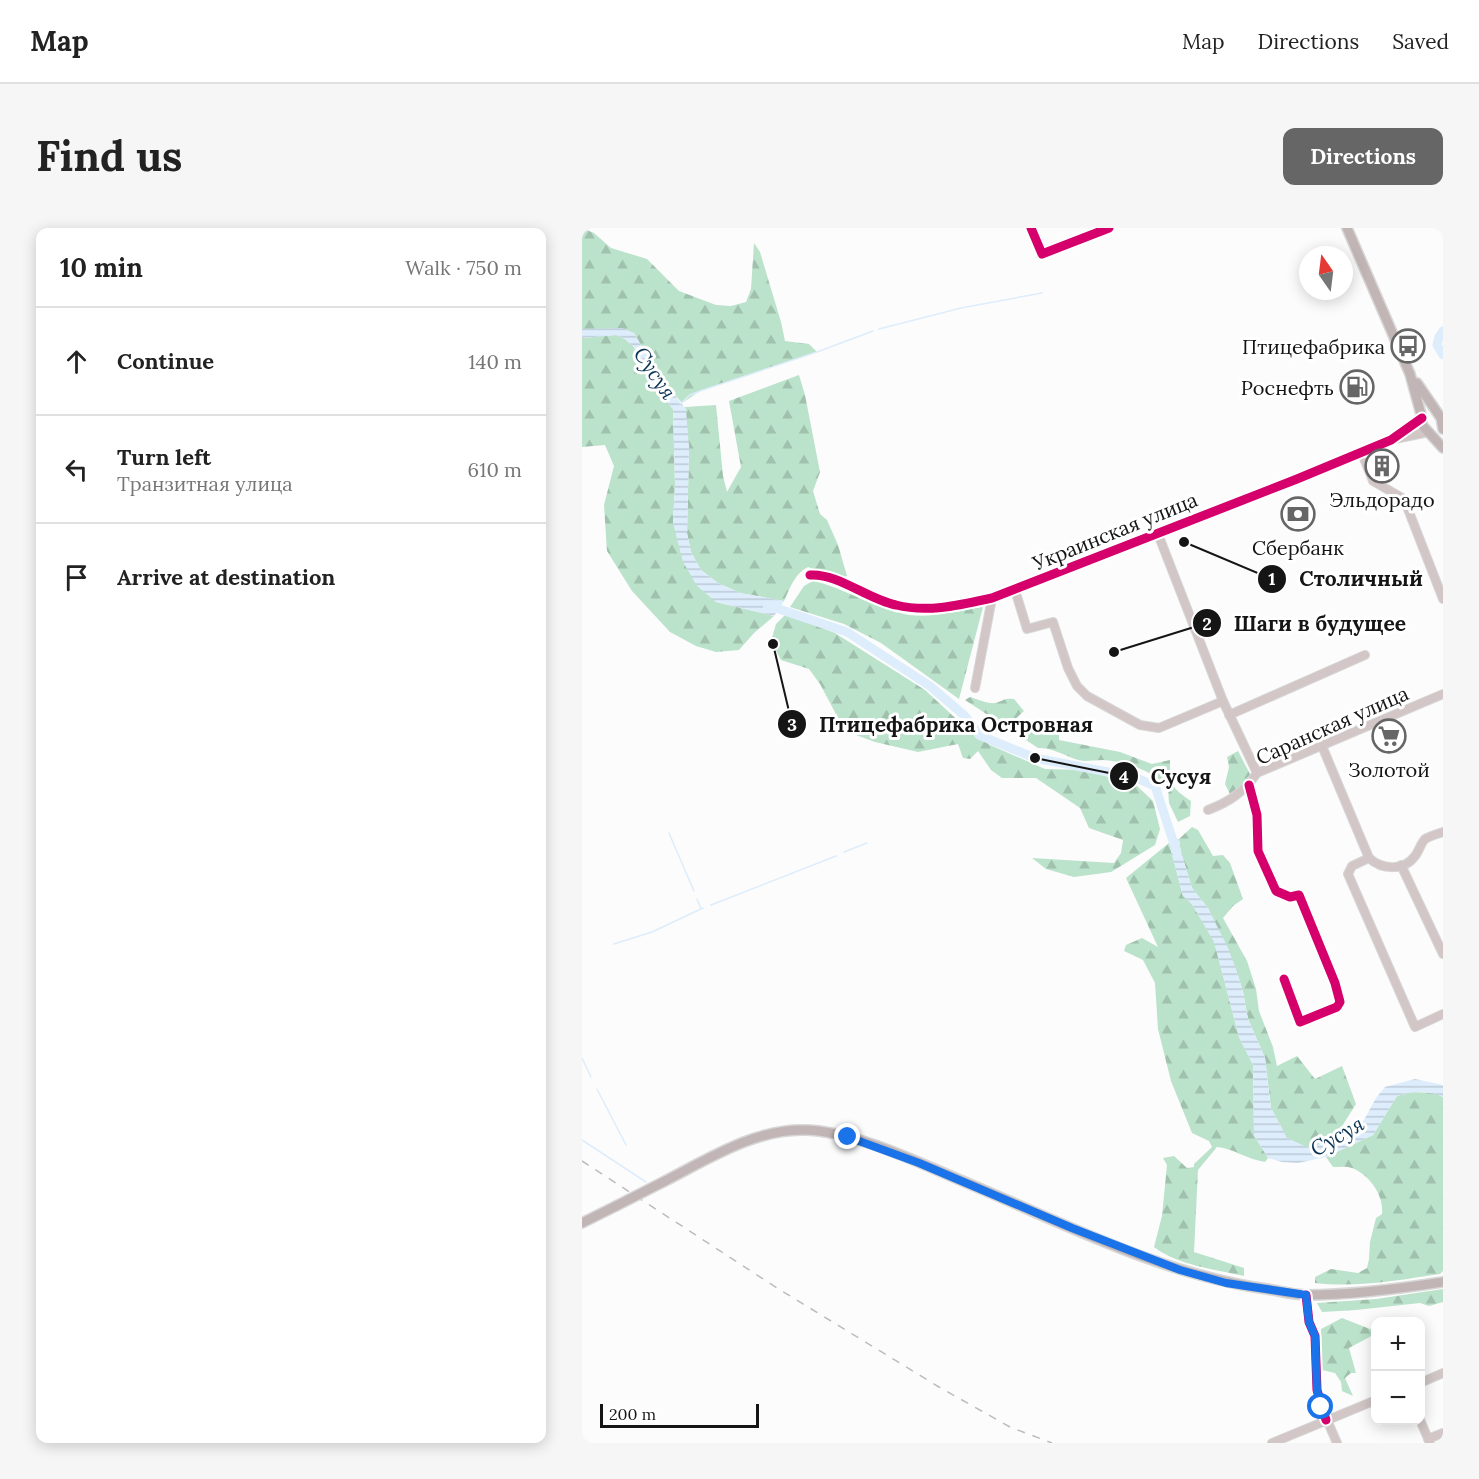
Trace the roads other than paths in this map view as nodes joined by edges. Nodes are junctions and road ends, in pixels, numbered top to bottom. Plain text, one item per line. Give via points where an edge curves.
1 (1031, 228) edge
2 (1109, 228) edge
3 (1347, 228) edge
4 (1410, 374) junction
5 (1441, 411) edge
6 (1422, 418) junction
7 (1442, 426) edge
8 (1429, 432) junction
9 (1391, 440) junction
10 (1443, 448) edge
11 (1361, 451) junction
12 (1158, 534) junction
13 (810, 575) dead end
14 (1015, 590) junction
15 (992, 598) junction
16 (1443, 599) edge
17 (1365, 655) dead end
18 (975, 688) dead end
19 (1443, 694) edge
20 (1223, 701) junction
21 (1229, 715) junction
22 (1322, 746) junction
23 (1257, 773) junction
24 (1250, 785) junction
25 (1208, 810) dead end
26 (1443, 832) edge
27 (1369, 858) junction
28 (1401, 865) junction
29 (1443, 954) edge
30 (1284, 979) dead end
31 (1443, 1014) edge
32 (582, 1223) edge
33 (1443, 1282) edge
34 (1306, 1295) junction
35 (1443, 1374) edge
36 (1425, 1381) edge
37 (1371, 1402) edge
38 (1326, 1420) junction
39 (1422, 1425) edge
40 (1443, 1433) edge
41 (1429, 1441) edge
42 (1272, 1443) edge
43 (1337, 1443) edge

1 - 2 street via 1042,254
3 - 4 main road
4 - 5 main road via 1426,398
4 - 6 main road
5 - 6 main road, Украинская улица
5 - 7 main road
6 - 8 main road
6 - 9 street, Украинская улица
7 - 8 main road
8 - 9 street
8 - 10 main road
9 - 11 street, Украинская улица
11 - 12 street, Украинская улица
11 - 16 street via 1373,481 1404,499
12 - 14 street, Украинская улица
12 - 20 street
13 - 15 street, Украинская улица via 822,574 884,602 923,609
14 - 15 street, Украинская улица
14 - 20 street via 1028,629 1053,622 1077,686 1087,696 1140,725 1159,728
15 - 18 street
17 - 21 street
19 - 22 street, Саранская улица
20 - 21 street
21 - 23 street
22 - 23 street, Саранская улица
22 - 27 street
23 - 24 street, Саранская улица
24 - 25 street, Саранская улица via 1229,801
24 - 30 street via 1257,815 1258,850 1265,870 1276,891 1290,897 1299,895 1340,1002 1337,1007 1300,1022
26 - 28 street via 1424,840 1414,858
27 - 28 street via 1382,867
27 - 31 street via 1352,866 1348,874 1415,1027
28 - 29 street
32 - 34 main road, bridge via 753,1139 786,1131 825,1132 919,1163 1180,1270 1226,1283
33 - 34 main road via 1374,1292
34 - 38 street via 1315,1336 1317,1390
35 - 36 street
37 - 38 street
38 - 42 street
38 - 43 street
39 - 41 street
40 - 41 street

